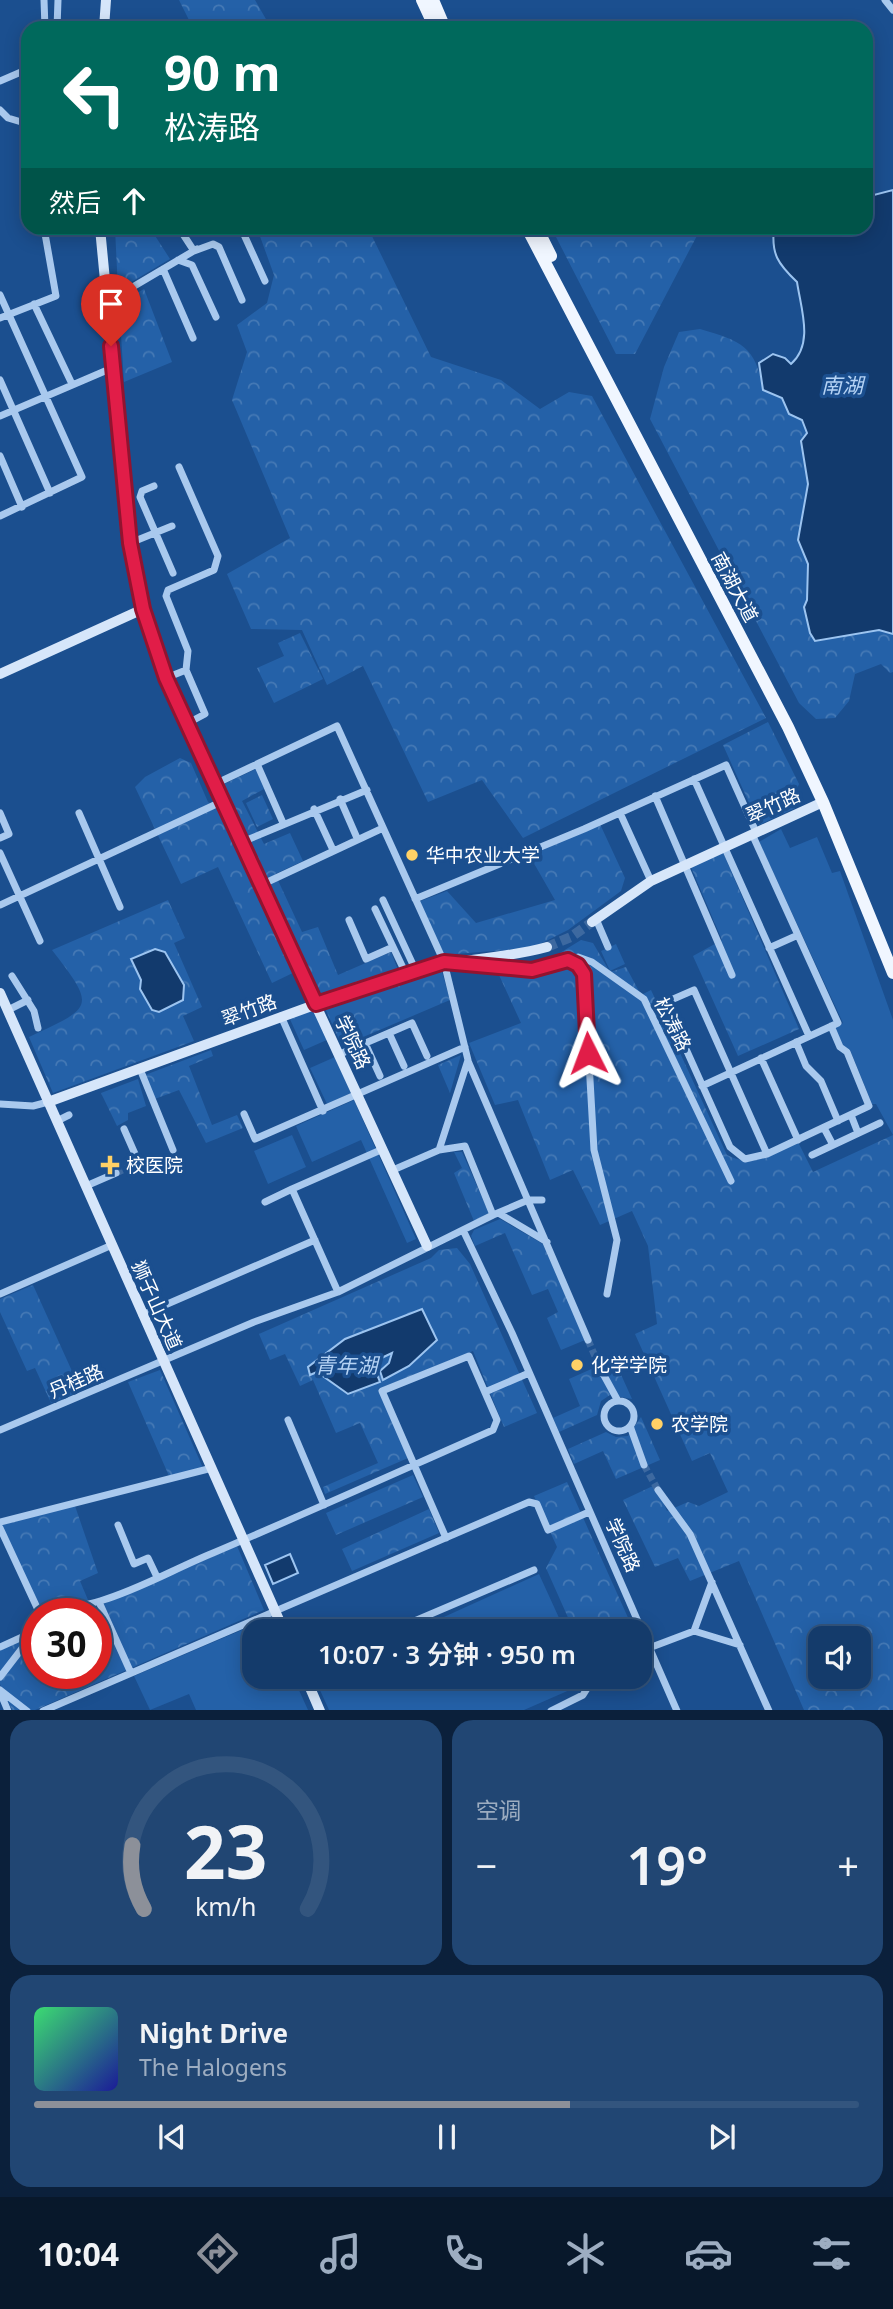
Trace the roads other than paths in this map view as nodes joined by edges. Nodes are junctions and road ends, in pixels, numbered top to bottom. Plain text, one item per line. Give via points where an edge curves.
1 (44, 0) edge
2 (58, 0) edge
3 (106, 0) edge
4 (422, 0) edge
5 (433, 0) edge
6 (885, 0) edge
7 (893, 10) edge
8 (46, 21) edge
9 (57, 21) edge
10 (104, 21) edge
11 (432, 21) edge
12 (442, 21) edge
13 (21, 72) edge
14 (0, 81) edge
15 (0, 110) edge
16 (21, 122) edge
17 (45, 235) edge
18 (101, 235) edge
19 (184, 235) edge
20 (244, 235) edge
21 (531, 235) edge
22 (540, 235) edge
23 (204, 245) dead end
24 (194, 251) junction
25 (178, 260) junction
26 (163, 269) junction
27 (265, 281) dead end
28 (0, 295) edge
29 (242, 300) dead end
30 (108, 301) junction
31 (34, 304) junction
32 (8, 315) junction
33 (216, 317) dead end
34 (0, 318) edge
35 (193, 338) dead end
36 (112, 368) junction
37 (0, 380) edge
38 (72, 384) junction
39 (47, 395) junction
40 (13, 410) junction
41 (0, 416) edge
42 (0, 456) edge
43 (179, 467) dead end
44 (154, 486) dead end
45 (50, 493) junction
46 (22, 507) junction
47 (0, 516) edge
48 (172, 526) dead end
49 (155, 533) junction
50 (130, 543) junction
51 (173, 573) dead end
52 (143, 609) junction
53 (186, 670) junction
54 (0, 674) edge
55 (166, 678) junction
56 (188, 723) junction
57 (257, 764) junction
58 (694, 779) junction
59 (215, 784) junction
60 (366, 790) junction
61 (655, 796) junction
62 (340, 799) junction
63 (223, 801) junction
64 (823, 802) junction
65 (314, 809) junction
66 (0, 813) edge
67 (79, 813) dead end
68 (620, 813) junction
69 (283, 823) junction
70 (383, 828) junction
71 (754, 833) junction
72 (0, 838) edge
73 (357, 838) junction
74 (242, 842) junction
75 (724, 847) junction
76 (333, 850) junction
77 (0, 853) edge
78 (98, 859) junction
79 (685, 865) junction
80 (651, 881) junction
81 (261, 885) junction
82 (19, 896) junction
83 (415, 898) junction
84 (383, 900) dead end
85 (0, 905) edge
86 (120, 906) dead end
87 (375, 909) dead end
88 (349, 920) dead end
89 (594, 921) joint
90 (798, 935) junction
91 (40, 942) dead end
92 (393, 947) junction
93 (547, 947) tunnel mouth
94 (608, 947) dead end
95 (769, 948) junction
96 (893, 949) edge
97 (568, 960) junction
98 (444, 962) junction
99 (410, 971) junction
100 (893, 973) edge
101 (732, 975) dead end
102 (12, 976) dead end
103 (0, 993) edge
104 (28, 1000) junction
105 (316, 1004) junction
106 (8, 1010) junction
107 (281, 1016) junction
108 (831, 1026) junction
109 (38, 1028) dead end
110 (389, 1033) junction
111 (809, 1036) junction
112 (796, 1042) junction
113 (365, 1043) junction
114 (465, 1047) junction
115 (340, 1054) junction
116 (427, 1056) dead end
117 (761, 1058) junction
118 (468, 1060) junction
119 (404, 1066) dead end
120 (140, 1069) junction
121 (731, 1072) junction
122 (380, 1076) dead end
123 (702, 1086) junction
124 (358, 1095) junction
125 (48, 1102) junction
126 (0, 1104) edge
127 (323, 1111) junction
128 (244, 1114) dead end
129 (69, 1115) dead end
130 (850, 1115) junction
131 (57, 1121) junction
132 (838, 1121) junction
133 (880, 1123) dead end
134 (824, 1128) junction
135 (124, 1129) dead end
136 (858, 1133) junction
137 (798, 1140) junction
138 (833, 1146) junction
139 (383, 1149) junction
140 (173, 1150) dead end
141 (439, 1150) junction
142 (767, 1154) junction
143 (812, 1155) dead end
144 (134, 1165) dead end
145 (393, 1170) junction
146 (116, 1173) tunnel mouth
147 (731, 1181) dead end
148 (86, 1186) junction
149 (292, 1189) junction
150 (528, 1200) junction
151 (542, 1200) dead end
152 (265, 1202) dead end
153 (497, 1215) junction
154 (463, 1230) junction
155 (315, 1240) junction
156 (547, 1242) junction
157 (112, 1245) junction
158 (427, 1246) junction
159 (338, 1292) junction
160 (0, 1294) edge
161 (607, 1294) dead end
162 (142, 1315) junction
163 (588, 1340) tunnel mouth
164 (163, 1361) junction
165 (601, 1370) tunnel mouth
166 (529, 1373) junction
167 (485, 1392) junction
168 (618, 1401) junction
169 (288, 1420) dead end
170 (630, 1426) junction
171 (0, 1430) edge
172 (414, 1465) junction
173 (644, 1465) tunnel mouth
174 (212, 1468) junction
175 (659, 1490) tunnel mouth
176 (324, 1505) junction
177 (589, 1512) junction
178 (0, 1522) edge
179 (118, 1525) dead end
180 (0, 1528) edge
181 (446, 1538) junction
182 (245, 1540) junction
183 (534, 1570) dead end
184 (157, 1577) junction
185 (712, 1581) junction
186 (33, 1598) edge
187 (108, 1598) edge
188 (275, 1612) junction
189 (278, 1619) edge
190 (419, 1619) edge
191 (636, 1619) edge
192 (112, 1631) edge
193 (694, 1631) junction
194 (21, 1637) edge
195 (740, 1645) junction
196 (0, 1647) edge
197 (652, 1647) edge
198 (21, 1649) edge
199 (653, 1658) edge
200 (131, 1673) junction
201 (0, 1677) edge
202 (311, 1689) edge
203 (587, 1689) edge
204 (0, 1691) edge
205 (8, 1710) edge
206 (27, 1710) edge
207 (43, 1710) edge
208 (320, 1710) edge
209 (553, 1710) edge
210 (677, 1710) edge
211 (769, 1710) edge

1 - 8 street
2 - 9 street
3 - 10 street
4 - 11 main road
5 - 12 main road
6 - 7 street
13 - 14 street
15 - 16 street
17 - 31 street via 56,296
18 - 30 street, 学院路
19 - 24 street
20 - 27 street
21 - 64 main road, 南湖大道
22 - 96 main road, 南湖大道 via 780,694 831,799
23 - 24 street
24 - 25 street
24 - 29 street via 213,244 219,247
25 - 26 street
25 - 33 street via 192,265
26 - 30 street
26 - 35 street
28 - 32 street
30 - 36 street, 学院路
31 - 32 street
31 - 38 street
32 - 34 street
32 - 39 street
36 - 38 street
36 - 50 street, 学院路
37 - 40 street
38 - 39 street
39 - 40 street
39 - 45 street via 82,477
40 - 41 street
40 - 45 street
42 - 46 street
43 - 53 street via 218,556 214,570 168,590 166,596 188,652
44 - 49 street via 140,497
45 - 46 street
46 - 47 street
48 - 49 street
49 - 50 street
49 - 51 street
50 - 52 street, 学院路
52 - 54 street
52 - 55 street, 学院路
53 - 55 street
53 - 56 street via 205,714
55 - 56 street, 学院路
56 - 59 street, 学院路
57 - 59 street
57 - 60 street via 337,726
57 - 69 street
58 - 61 street
58 - 71 street via 726,765
58 - 75 street
59 - 63 street, 学院路
60 - 62 street
60 - 70 street
61 - 68 street
61 - 79 street
62 - 65 street
62 - 73 street
63 - 74 street, 学院路
63 - 78 street
64 - 71 street, 翠竹路
64 - 100 main road, 南湖大道
65 - 69 street
65 - 76 street
66 - 72 street via 9,834
67 - 78 street
68 - 80 street
68 - 83 street
69 - 74 street
70 - 73 street
70 - 83 street
71 - 75 street, 翠竹路
71 - 90 street
73 - 76 street
74 - 81 street, 学院路
75 - 79 street, 翠竹路
75 - 95 street
76 - 81 street
77 - 82 street
78 - 82 street
78 - 86 street
79 - 80 street, 翠竹路
79 - 101 street
80 - 89 street, 翠竹路
81 - 105 street, 学院路
82 - 85 street
82 - 91 street
83 - 98 street
84 - 99 street
87 - 92 street
88 - 92 street via 366,959
89 - 94 street
90 - 95 street
90 - 108 street via 838,1023
92 - 99 street
93 - 98 street, 翠竹路
95 - 111 street
97 - 98 street, 松涛路 via 532,970
97 - 147 street, 松涛路 via 578,957 592,962 645,999
97 - 161 street via 584,974 594,1150 617,1240
98 - 99 street, 翠竹路
98 - 114 street
99 - 105 street, 翠竹路
102 - 104 street
103 - 106 street, 狮子山大道
104 - 106 street
104 - 109 street
105 - 107 street, 翠竹路
105 - 115 street, 学院路
106 - 125 street, 狮子山大道
107 - 120 street, 翠竹路
107 - 127 street
108 - 111 street
108 - 130 street via 848,1052 869,1107
110 - 113 street
110 - 116 street via 412,1023
110 - 119 street
111 - 112 street
112 - 117 street
112 - 132 street via 806,1066 821,1081
113 - 115 street
113 - 122 street
114 - 118 street
114 - 124 street
115 - 124 street, 学院路
117 - 121 street
117 - 137 street
118 - 141 street
118 - 150 street
120 - 125 street, 翠竹路
120 - 140 street
121 - 123 street
121 - 123 street via 694,990 671,1000 668,1009
121 - 142 street
123 - 142 street via 730,1147 745,1159
124 - 127 street
124 - 139 street, 学院路
125 - 126 street
125 - 131 street, 狮子山大道
127 - 128 street via 254,1139
129 - 131 street
130 - 132 street
130 - 136 street
131 - 148 street, 狮子山大道
132 - 134 street
133 - 136 street
134 - 137 street
134 - 138 street
135 - 144 street via 139,1163
136 - 138 street
137 - 142 street
138 - 143 street
139 - 145 street, 学院路
139 - 149 street
141 - 145 street
141 - 153 street via 465,1146
145 - 158 street, 学院路
146 - 148 street
148 - 157 street, 狮子山大道
149 - 152 street
149 - 155 street
150 - 151 street
150 - 153 street
150 - 156 street
153 - 154 street
153 - 156 street
154 - 158 street
154 - 166 street, 学院路
155 - 159 street
155 - 162 street
156 - 163 street
157 - 160 street
157 - 162 street, 狮子山大道
158 - 159 street, 丹桂路
159 - 164 street, 丹桂路
162 - 164 street, 狮子山大道
164 - 171 street, 丹桂路
164 - 174 street, 狮子山大道
165 - 168 street
166 - 167 street
166 - 177 street, 学院路
167 - 172 street via 497,1420 493,1430
167 - 172 street via 470,1356 382,1391
168 - 170 street via 631,1407
168 - 170 street via 606,1408 605,1422 617,1430
169 - 176 street
170 - 173 street
172 - 176 street
172 - 181 street
174 - 178 street
174 - 182 street, 狮子山大道
175 - 185 street via 690,1534
176 - 182 street
177 - 181 street via 548,1530 537,1504 529,1502
177 - 191 street, 学院路
179 - 184 street via 134,1564 148,1558
180 - 186 street
181 - 188 street
182 - 184 street
182 - 188 street, 狮子山大道
183 - 190 street
184 - 187 street
185 - 193 street
185 - 195 street
188 - 189 street, 狮子山大道
188 - 200 street
192 - 200 street
193 - 195 street
193 - 197 street
194 - 196 street
195 - 211 street
198 - 201 street
199 - 210 street, 学院路
200 - 207 street
202 - 208 street
203 - 209 street
204 - 205 street
204 - 206 street

